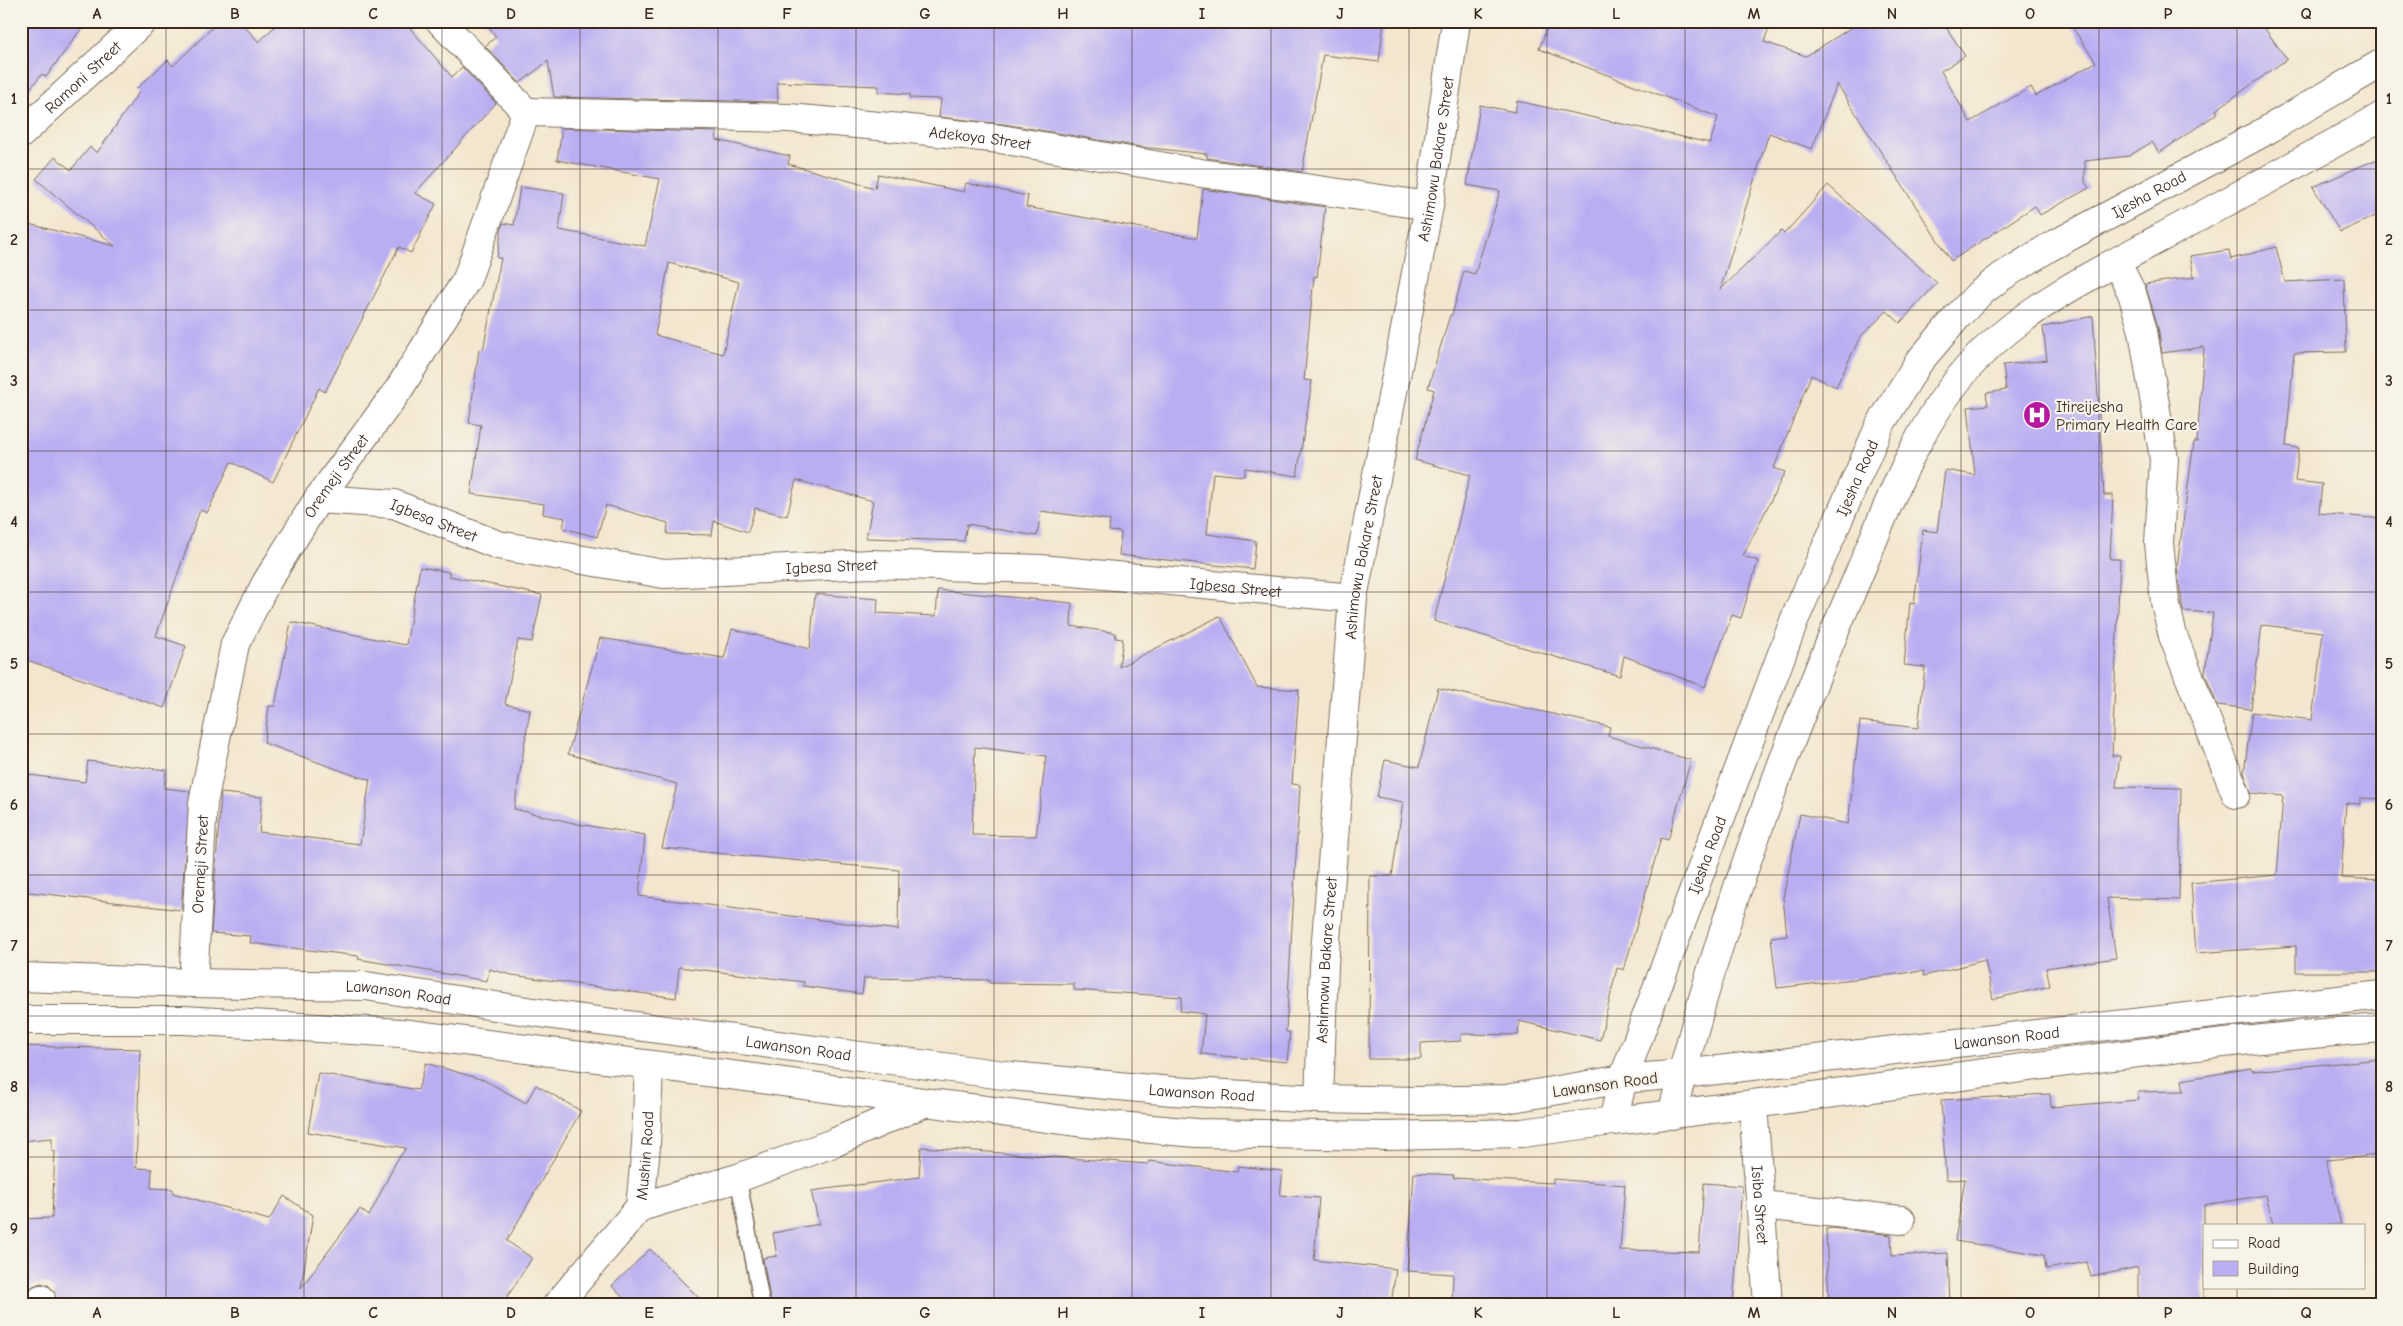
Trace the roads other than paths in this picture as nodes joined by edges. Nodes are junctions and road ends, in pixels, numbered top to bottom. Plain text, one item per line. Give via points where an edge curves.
1 (143, 21) edge
2 (440, 21) edge
3 (1456, 21) edge
4 (2382, 62) edge
5 (526, 112) junction
6 (2382, 116) edge
7 (21, 134) edge
8 (1429, 206) junction
9 (2116, 262) junction
10 (318, 499) junction
11 (1353, 598) junction
12 (1796, 616) junction
13 (1834, 632) junction
14 (2236, 794) dead end
15 (21, 977) edge
16 (193, 984) junction
17 (2382, 995) edge
18 (21, 1020) edge
19 (2382, 1028) edge
20 (649, 1065) junction
21 (1682, 1074) junction
22 (1623, 1079) junction
23 (1319, 1099) junction
24 (924, 1102) junction
25 (1754, 1105) junction
26 (1672, 1115) junction
27 (1613, 1121) junction
28 (738, 1178) junction
29 (1762, 1205) junction
30 (640, 1208) junction
31 (1900, 1220) dead end
32 (557, 1305) edge
33 (762, 1305) edge
34 (1768, 1305) edge

1 - 7 street, Ramoni Street
2 - 5 street
3 - 8 street, Ashimowu Bakare Street
4 - 12 street, Ijesha Road via 2262,133 2048,248 1979,294 1938,338 1898,392 1880,425
5 - 8 street, Adekoya Street via 789,118 900,128 1000,139 1200,173
5 - 10 street, Oremeji Street via 467,279 399,389
6 - 9 street
8 - 11 street, Ashimowu Bakare Street
9 - 13 street via 2025,315 1984,351 1954,384 1900,476
9 - 14 street via 2132,293 2143,331 2164,459 2159,543 2165,602 2173,636
10 - 11 street, Igbesa Street via 394,504 498,545 664,574 870,564 1040,569
10 - 16 street, Oremeji Street via 266,583 235,644 203,804
11 - 23 street, Ashimowu Bakare Street via 1324,965
12 - 13 street
12 - 22 street, Ijesha Road
13 - 21 street via 1741,872
15 - 16 street, Lawanson Road
16 - 23 street, Lawanson Road via 366,986 553,1015 1011,1076
17 - 21 street, Lawanson Road
18 - 20 street via 184,1020 401,1033
19 - 25 street via 2302,1034
20 - 24 street
20 - 30 street, Mushin Road
21 - 22 street, Lawanson Road
21 - 26 street
22 - 23 street, Lawanson Road via 1506,1099
22 - 27 street, Ijesha Road
24 - 27 street via 1086,1123 1196,1133 1384,1136 1522,1132
24 - 28 street via 833,1143
25 - 26 street
25 - 29 street, Isiba Street
26 - 27 street
28 - 30 street
28 - 33 lane
29 - 31 street
29 - 34 street, Isiba Street
30 - 32 street, Mushin Road

